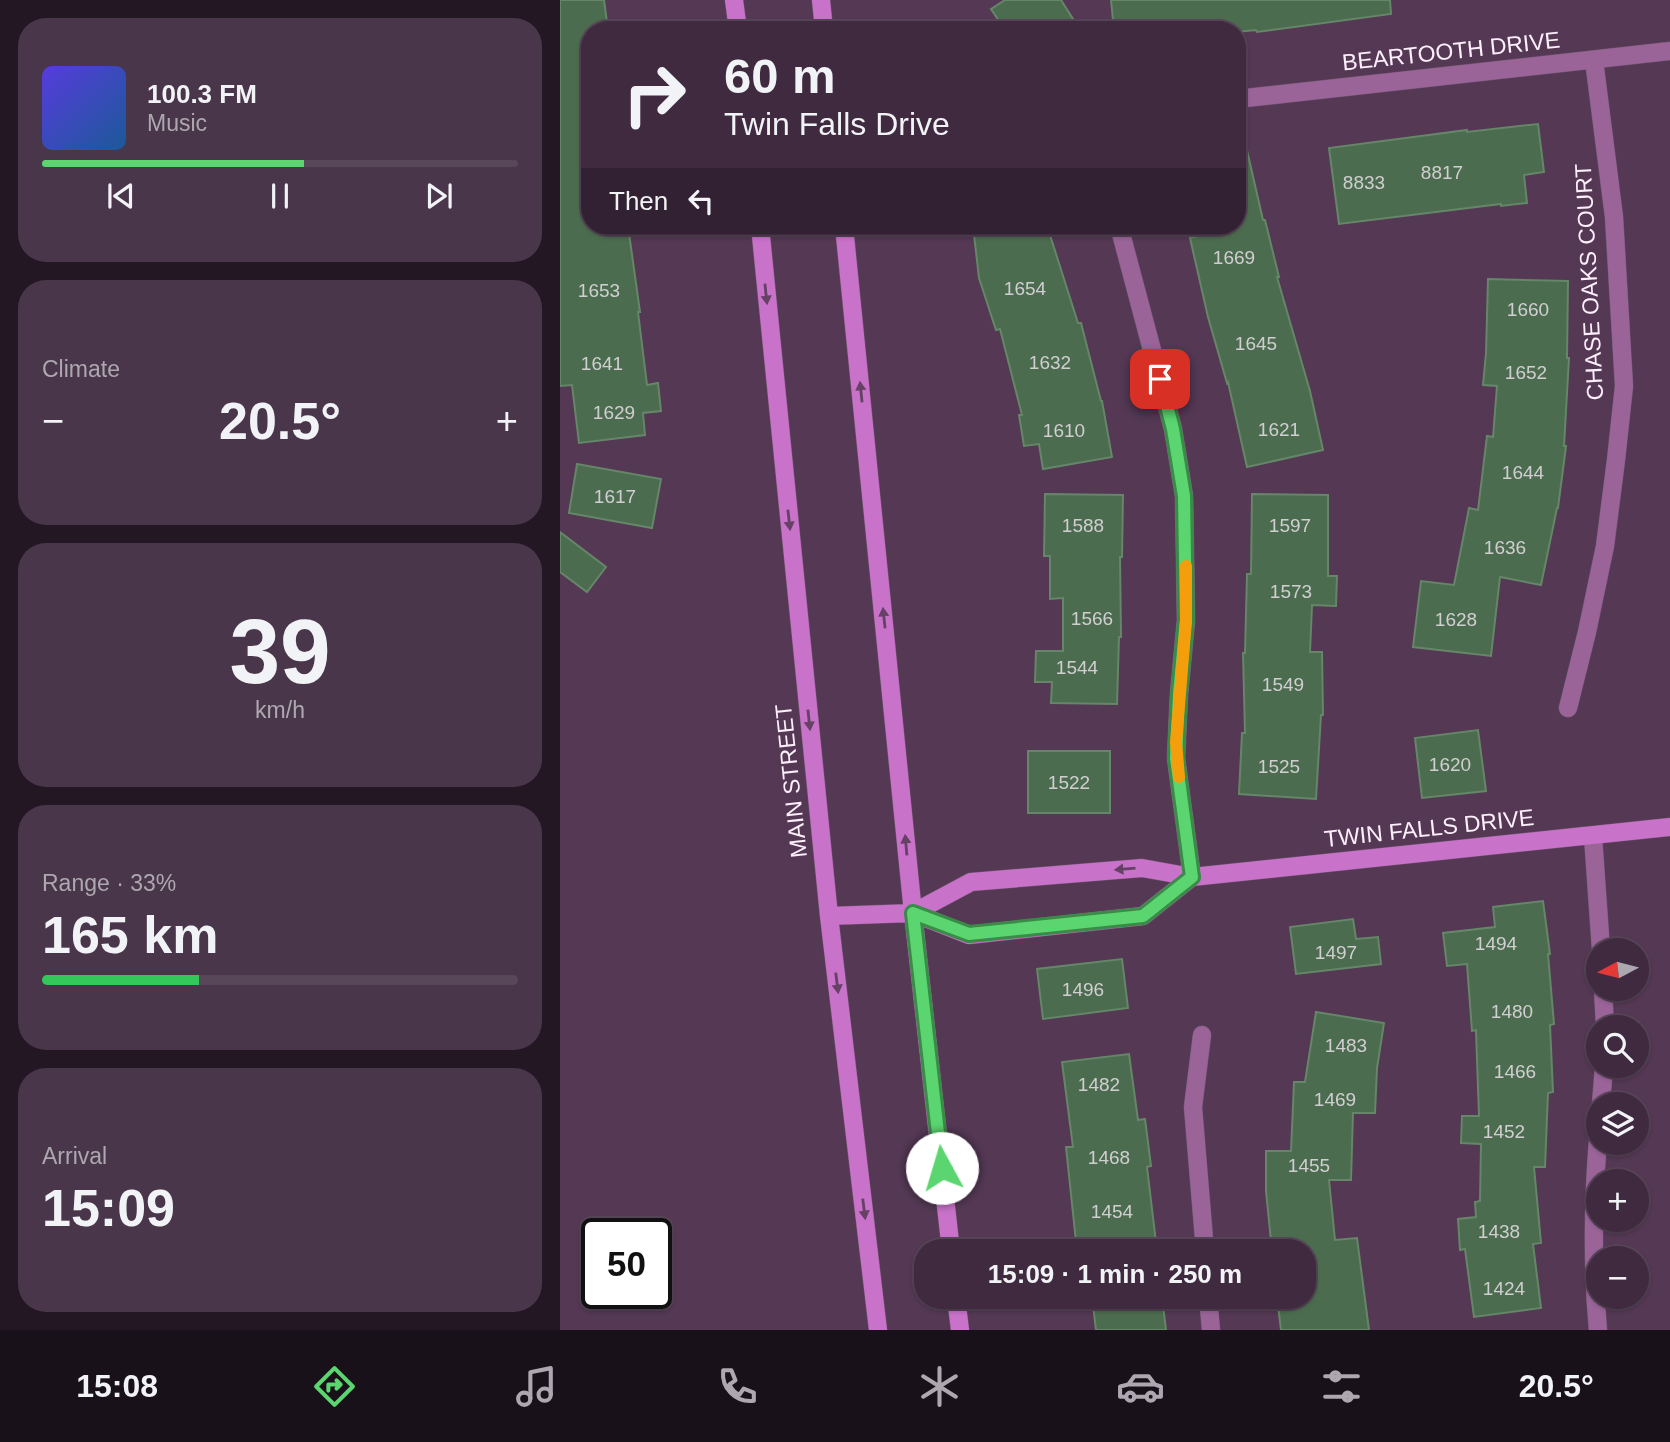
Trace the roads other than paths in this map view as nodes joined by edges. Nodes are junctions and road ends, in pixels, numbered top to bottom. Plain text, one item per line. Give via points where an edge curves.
1 (734, 0) edge
2 (821, 0) edge
3 (737, 21) edge
4 (823, 21) edge
5 (1670, 51) edge
6 (1594, 60) junction
7 (1246, 98) edge
8 (761, 235) edge
9 (845, 235) edge
10 (1121, 235) edge
11 (1568, 708) dead end
12 (1670, 827) edge
13 (1593, 836) junction
14 (1192, 877) junction
15 (913, 913) junction
16 (829, 916) junction
17 (1600, 938) edge
18 (1202, 1035) dead end
19 (1596, 1155) edge
20 (950, 1239) edge
21 (1204, 1239) edge
22 (957, 1309) edge
23 (1209, 1309) edge
24 (878, 1330) edge
25 (960, 1330) edge
26 (1211, 1330) edge
27 (1598, 1330) edge

1 - 3 main road
2 - 4 main road
5 - 6 street, BEARTOOTH DRIVE
6 - 7 street, BEARTOOTH DRIVE
6 - 11 street, CHASE OAKS COURT via 1614,217 1624,386 1605,546
8 -> 16 main road, MAIN STREET
15 -> 9 main road
10 - 14 street via 1173,429 1184,496 1186,620 1176,758
12 - 13 main road, TWIN FALLS DRIVE
13 - 14 main road, TWIN FALLS DRIVE
13 - 17 street
14 -> 15 main road, TWIN FALLS DRIVE via 1142,868 971,883
14 - 15 main road via 1143,916 969,934
15 - 16 main road
15 - 20 main road
16 -> 24 main road, MAIN STREET
18 - 21 street via 1193,1107
19 - 27 street via 1594,1292
22 - 25 main road
23 - 26 street

